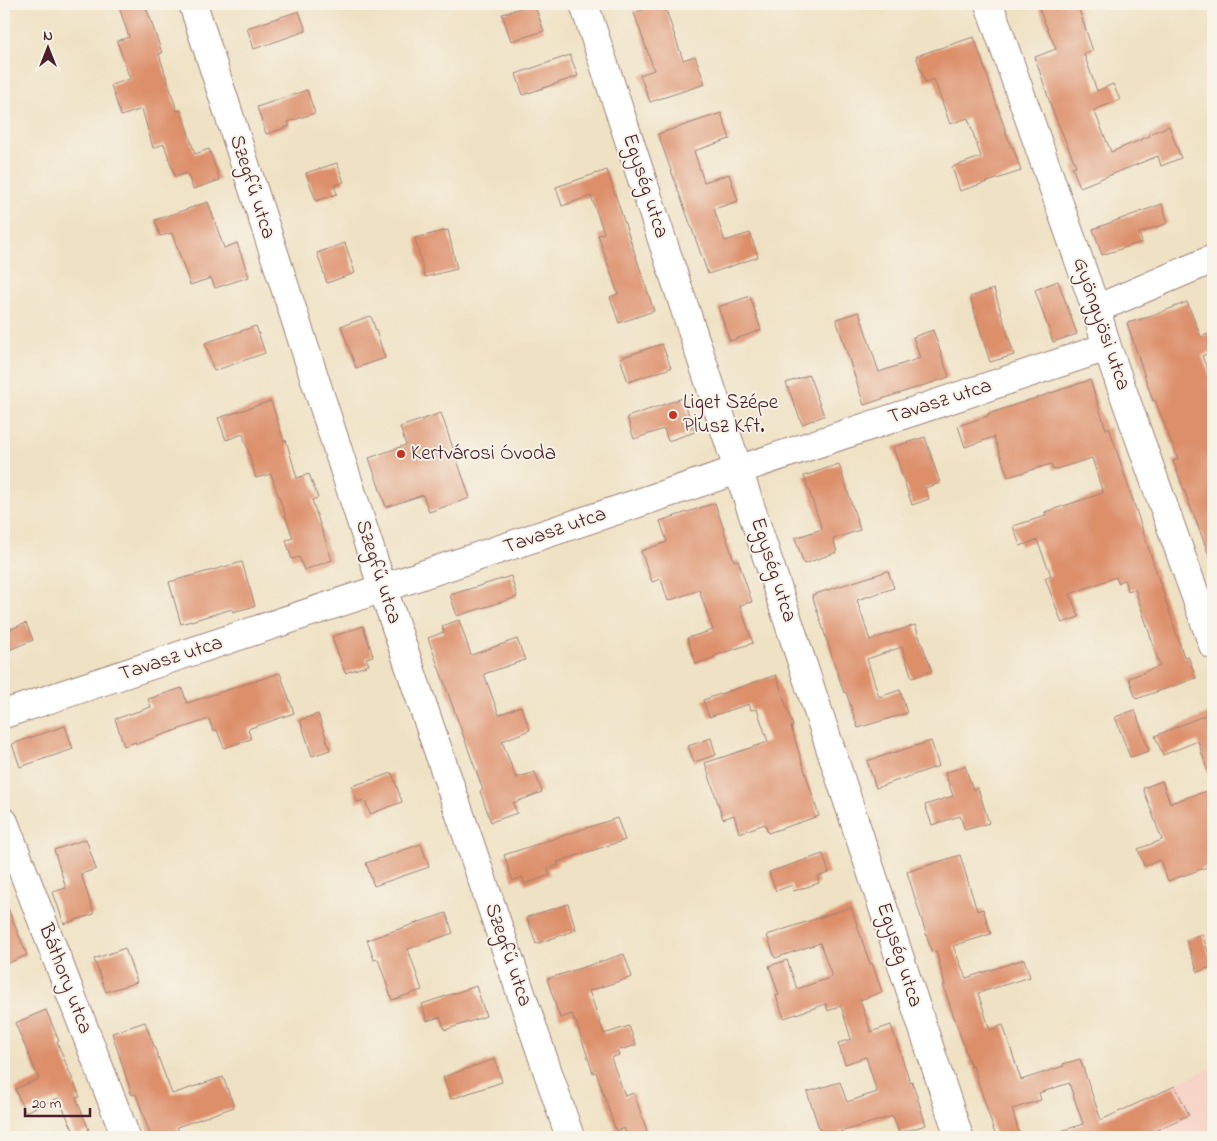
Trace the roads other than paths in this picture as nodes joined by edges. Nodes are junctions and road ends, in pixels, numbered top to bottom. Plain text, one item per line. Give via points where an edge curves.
1 (193, 4) edge
2 (584, 4) edge
3 (989, 4) edge
4 (1213, 259) edge
5 (1096, 309) junction
6 (1107, 347) junction
7 (739, 468) junction
8 (383, 589) junction
9 (1213, 645) edge
10 (4, 714) edge
11 (4, 822) edge
12 (126, 1137) edge
13 (570, 1137) edge
14 (960, 1137) edge

1 - 8 street, Szegfű utca
2 - 7 street, Egység utca
3 - 5 street, Gyöngyösi utca
4 - 5 street
5 - 6 street, Gyöngyösi utca
6 - 7 street, Tavasz utca
6 - 9 street, Gyöngyösi utca
7 - 8 street, Tavasz utca
7 - 14 street, Egység utca
8 - 10 street, Tavasz utca
8 - 13 street, Szegfű utca
11 - 12 street, Báthory utca

